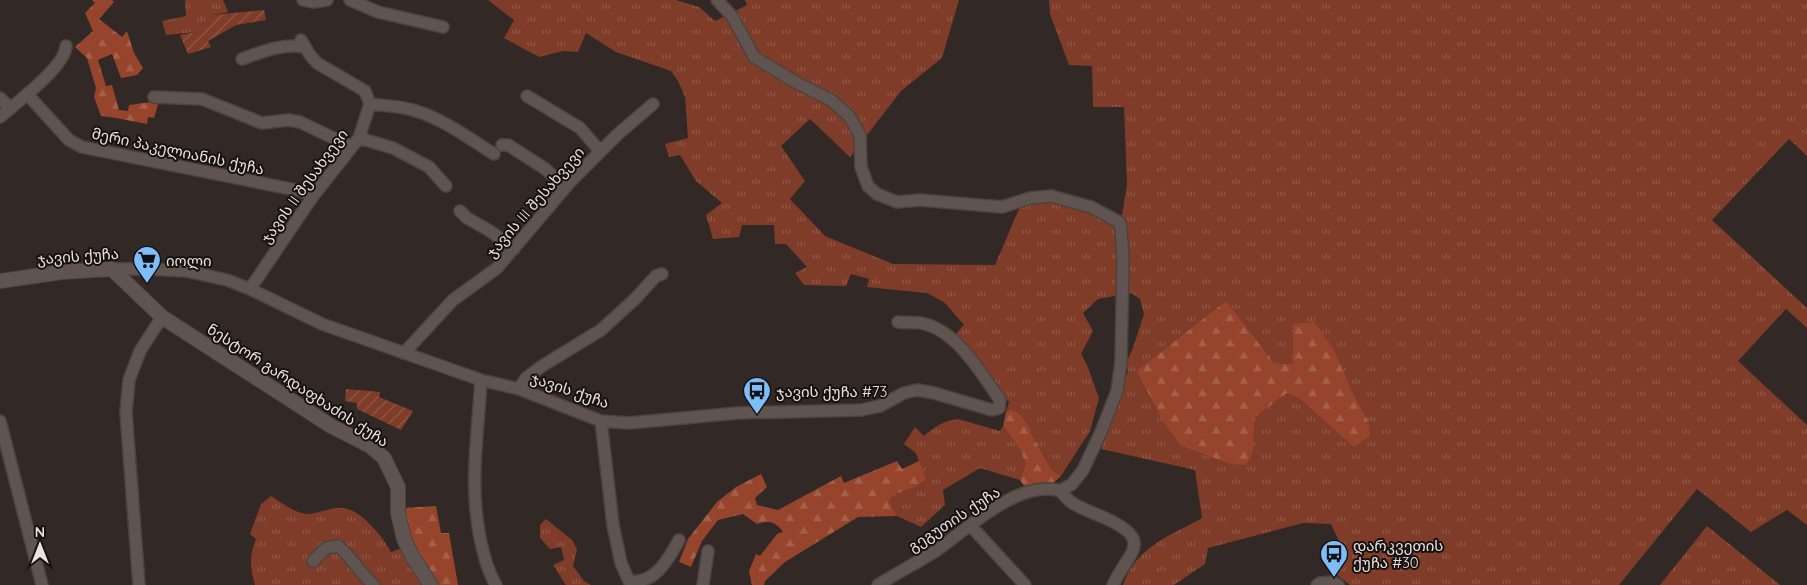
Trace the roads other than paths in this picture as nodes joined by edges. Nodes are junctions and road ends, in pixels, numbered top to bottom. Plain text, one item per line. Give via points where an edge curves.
1 (303, 0) edge
2 (327, 0) edge
3 (350, 0) edge
4 (717, 0) edge
5 (443, 27) dead end
6 (66, 46) dead end
7 (242, 59) dead end
8 (27, 94) junction
9 (527, 96) dead end
10 (154, 97) dead end
11 (0, 98) edge
12 (370, 104) junction
13 (653, 104) dead end
14 (10, 108) junction
15 (0, 117) edge
16 (356, 143) junction
17 (502, 145) dead end
18 (600, 151) junction
19 (494, 154) dead end
20 (446, 186) dead end
21 (566, 187) junction
22 (313, 196) junction
23 (460, 211) dead end
24 (514, 249) junction
25 (112, 269) junction
26 (662, 274) dead end
27 (0, 281) edge
28 (250, 289) junction
29 (162, 317) junction
30 (898, 322) dead end
31 (404, 353) junction
32 (482, 380) junction
33 (519, 389) junction
34 (601, 420) junction
35 (0, 421) edge
36 (1060, 491) junction
37 (970, 525) junction
38 (679, 540) dead end
39 (708, 551) dead end
40 (313, 561) dead end
41 (882, 584) edge
42 (1319, 584) edge
43 (42, 585) edge
44 (139, 585) edge
45 (374, 585) edge
46 (431, 585) edge
47 (496, 585) edge
48 (703, 585) edge
49 (1025, 585) edge
50 (1113, 585) edge
51 (1338, 585) edge

1 - 2 street
3 - 5 street via 378,12
4 - 36 street via 732,16 754,57 831,100 849,116 860,135 861,167 868,186 877,194 897,202 920,200 1002,207 1030,198 1051,196 1091,207 1119,222 1123,257 1121,362 1117,391 1083,470 1072,484
6 - 8 street via 62,59
7 - 12 street via 263,51 303,44 317,63 365,90
8 - 14 street
8 - 22 street, მერი პაკელიანის ქუჩა via 70,140 82,147
9 - 18 street, ჯავის III შესახვევი via 580,128
10 - 16 street via 202,99 262,123 300,122
11 - 14 street
12 - 16 street, ჯავის II შესახვევი
12 - 19 street via 419,112
13 - 18 street, ჯავის III შესახვევი
14 - 15 street
16 - 20 street via 393,148 429,167
16 - 22 street, ჯავის II შესახვევი
17 - 21 street via 508,145 544,168
18 - 21 street, ჯავის III შესახვევი
21 - 24 street, ჯავის III შესახვევი
22 - 28 street, ჯავის II შესახვევი
23 - 24 street
24 - 31 street, ჯავის III შესახვევი via 497,268 453,300
25 - 27 street, ჯავის ქუჩა
25 - 28 street, ჯავის ქუჩა via 186,271
25 - 29 street, ნესტორ გარდაფხაძის ქუჩა
26 - 33 street via 656,276 601,330 542,366 526,378
28 - 31 street, ჯავის ქუჩა via 322,324
29 - 44 street via 140,351 130,380 126,412
29 - 46 street, ნესტორ გარდაფხაძის ქუჩა via 332,426 370,446 384,458 398,487 398,513 404,539
30 - 34 street, ჯავის ქუჩა via 923,324 945,334 966,352 1000,400 999,408 992,410 917,390 904,392 880,406 861,410 738,413 629,423
31 - 32 street, ჯავის ქუჩა
32 - 33 street, ჯავის ქუჩა
32 - 47 street via 474,487 476,518 487,570
33 - 34 street, ჯავის ქუჩა
34 - 38 street via 613,525 621,564 629,580 645,583 656,575 665,566
35 - 43 street
36 - 37 street, გეგუთის ქუჩა via 1027,492 1003,502
36 - 50 street via 1070,502 1129,532 1134,540 1134,550
37 - 41 street, გეგუთის ქუჩა
37 - 49 street
39 - 48 street
40 - 45 street via 326,548 338,546
42 - 51 street via 1334,582

